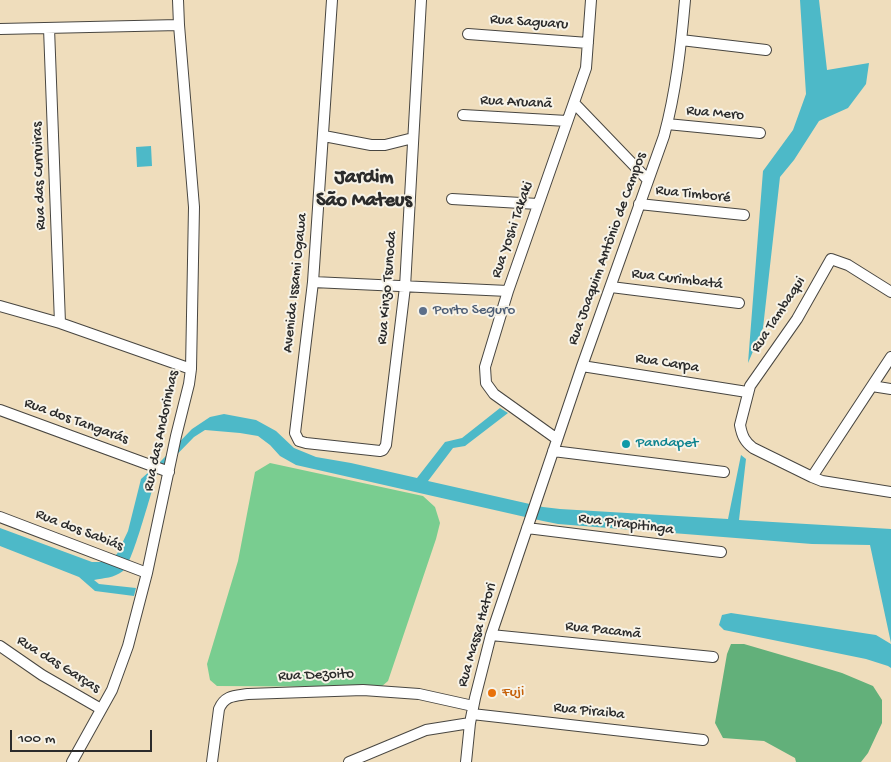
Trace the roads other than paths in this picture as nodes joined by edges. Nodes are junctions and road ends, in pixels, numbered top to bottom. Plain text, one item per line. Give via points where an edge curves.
1 (178, 0) edge
2 (332, 0) edge
3 (421, 0) edge
4 (591, 0) edge
5 (685, 0) edge
6 (179, 25) junction
7 (0, 28) edge
8 (49, 28) junction
9 (468, 34) dead end
10 (681, 40) junction
11 (588, 43) junction
12 (766, 50) dead end
13 (574, 103) junction
14 (463, 115) dead end
15 (567, 121) junction
16 (667, 124) junction
17 (760, 133) dead end
18 (324, 136) junction
19 (413, 138) junction
20 (648, 180) junction
21 (452, 199) dead end
22 (538, 204) junction
23 (639, 204) junction
24 (744, 215) dead end
25 (314, 282) junction
26 (405, 287) junction
27 (611, 288) junction
28 (508, 291) junction
29 (891, 292) edge
30 (738, 303) dead end
31 (0, 306) edge
32 (60, 323) junction
33 (891, 357) edge
34 (582, 366) junction
35 (191, 369) junction
36 (872, 386) junction
37 (891, 389) edge
38 (748, 392) junction
39 (0, 410) edge
40 (557, 439) junction
41 (553, 450) junction
42 (376, 451) joint
43 (169, 472) junction
44 (724, 472) dead end
45 (812, 477) junction
46 (891, 492) edge
47 (536, 503) joint
48 (0, 516) edge
49 (529, 524) junction
50 (720, 552) dead end
51 (147, 573) junction
52 (491, 635) junction
53 (0, 646) edge
54 (713, 657) dead end
55 (101, 709) junction
56 (472, 715) junction
57 (703, 740) dead end
58 (72, 762) edge
59 (212, 762) edge
60 (349, 762) edge
61 (466, 762) edge

1 - 6 street, Rua das Andorinhas
2 - 18 street, Avenida Issami Ogawa
3 - 19 street, Rua Kinzo Tsunoda
4 - 11 street, Rua Yoshi Takaki
5 - 10 street, Rua Joaquim Antônio de Campos
6 - 8 street
6 - 35 street, Rua das Andorinhas via 194,206
7 - 8 street
8 - 32 street, Rua das Curruiras
9 - 11 street, Rua Saguaru
10 - 12 street
10 - 16 street, Rua Joaquim Antônio de Campos
11 - 13 street, Rua Yoshi Takaki via 586,68
13 - 15 street, Rua Yoshi Takaki
13 - 20 street
14 - 15 street, Rua Aruanã
15 - 22 street, Rua Yoshi Takaki
16 - 17 street, Rua Mero
16 - 20 street, Rua Joaquim Antônio de Campos
18 - 19 street via 371,145
18 - 25 street, Avenida Issami Ogawa
19 - 26 street, Rua Kinzo Tsunoda
20 - 23 street, Rua Joaquim Antônio de Campos
21 - 22 street
22 - 28 street, Rua Yoshi Takaki
23 - 24 street, Rua Timboré
23 - 27 street, Rua Joaquim Antônio de Campos
25 - 26 street
25 - 42 street, Avenida Issami Ogawa via 297,439 306,444
26 - 28 street
26 - 42 street, Rua Kinzo Tsunoda via 386,445 383,450
27 - 30 street, Rua Curimbatá
27 - 34 street, Rua Joaquim Antônio de Campos
28 - 40 street, Rua Yoshi Takaki via 487,356 486,383 494,394
29 - 38 street, Rua Tambaqui via 848,265 831,259 797,320 752,381
31 - 32 street
32 - 35 street
33 - 36 street
34 - 38 street, Rua Carpa
34 - 40 street, Rua Joaquim Antônio de Campos
35 - 43 street, Rua das Andorinhas
36 - 37 street
36 - 45 street
38 - 45 street, Rua Tambaqui via 740,425 747,444
39 - 43 street, Rua dos Tangarás
40 - 41 street, Rua Joaquim Antônio de Campos
41 - 44 street
41 - 47 street, Rua Joaquim Antônio de Campos
43 - 51 street, Rua das Andorinhas
45 - 46 street via 828,483
47 - 49 street, Rua Massa Hatori
48 - 51 street, Rua dos Sabiás
49 - 50 street, Rua Pirapitinga
49 - 52 street, Rua Massa Hatori
51 - 55 street, Rua das Andorinhas via 125,654
52 - 54 street, Rua Pacamã
52 - 56 street, Rua Massa Hatori
53 - 55 street, Rua das Garças
55 - 58 street, Rua das Andorinhas
56 - 57 street, Rua Piraiba
56 - 59 street, Rua Dezoito via 419,694 363,690 238,695 222,702 218,709
56 - 60 street
56 - 61 street, Rua Massa Hatori

